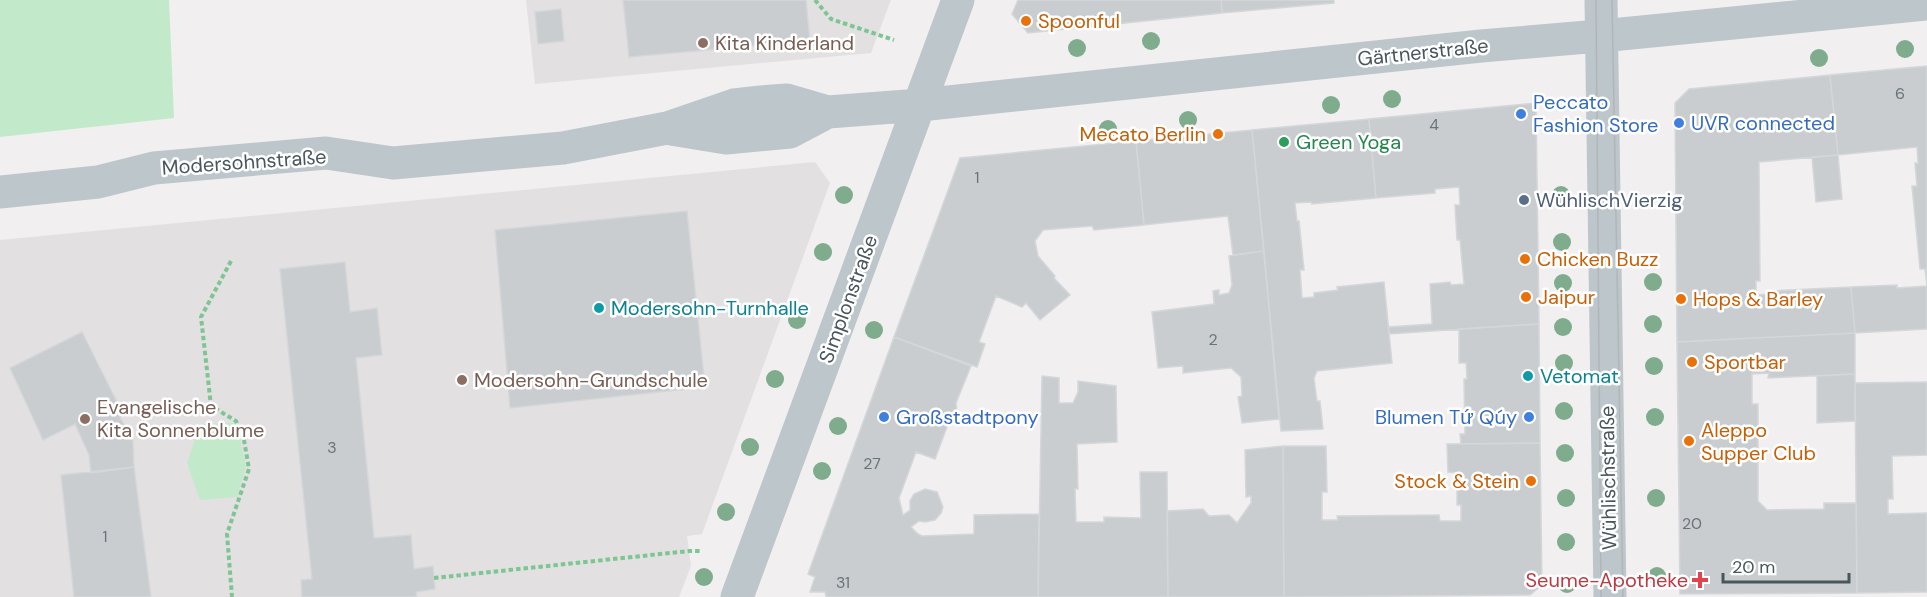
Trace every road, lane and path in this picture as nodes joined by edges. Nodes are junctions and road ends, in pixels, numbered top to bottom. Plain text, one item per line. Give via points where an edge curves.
1 (815, 0) edge
2 (958, 0) edge
3 (1601, 0) edge
4 (1927, 4) edge
5 (1602, 36) junction
6 (894, 40) dead end
7 (920, 105) junction
8 (0, 192) edge
9 (231, 261) dead end
10 (702, 551) dead end
11 (434, 578) dead end
12 (232, 597) edge
13 (737, 597) edge
14 (1610, 597) edge

1 - 6 path via 831,19
2 - 7 street, Simplonstraße
3 - 5 street, Wühlischstraße
4 - 5 street, Gärtnerstraße
5 - 7 street, Gärtnerstraße
5 - 14 street, Wühlischstraße
7 - 8 street, Modersohnstraße via 828,112 787,100 761,102 734,105 668,128 563,148 393,164 326,153 154,168 98,183
7 - 13 street, Simplonstraße
9 - 12 path via 201,316 212,406 236,421 249,469 227,534
10 - 11 path

